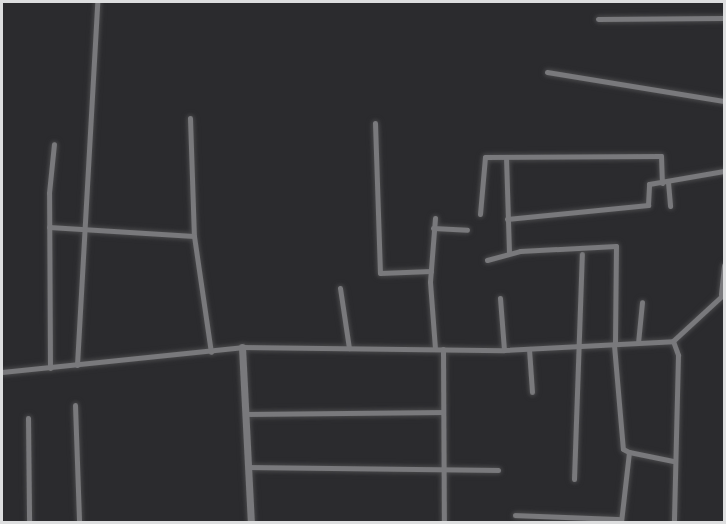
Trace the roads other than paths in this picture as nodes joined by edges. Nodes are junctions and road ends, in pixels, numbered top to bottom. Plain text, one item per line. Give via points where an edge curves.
1 (97, 2) edge
2 (724, 18) edge
3 (598, 19) dead end
4 (547, 72) dead end
5 (724, 101) edge
6 (190, 118) dead end
7 (375, 123) dead end
8 (54, 144) dead end
9 (506, 158) junction
10 (724, 171) edge
11 (665, 182) junction
12 (670, 206) dead end
13 (480, 214) dead end
14 (435, 218) dead end
15 (507, 219) junction
16 (49, 227) junction
17 (433, 228) junction
18 (86, 229) junction
19 (467, 230) dead end
20 (194, 236) junction
21 (509, 253) junction
22 (582, 254) dead end
23 (487, 260) dead end
24 (724, 265) edge
25 (431, 271) junction
26 (340, 288) dead end
27 (723, 294) edge
28 (500, 298) dead end
29 (642, 302) dead end
30 (673, 341) junction
31 (638, 343) junction
32 (614, 344) junction
33 (578, 346) junction
34 (242, 347) junction
35 (349, 348) junction
36 (435, 348) junction
37 (443, 349) junction
38 (529, 349) junction
39 (504, 350) junction
40 (211, 352) junction
41 (77, 365) junction
42 (50, 368) junction
43 (2, 372) edge
44 (532, 392) dead end
45 (75, 405) dead end
46 (443, 412) junction
47 (249, 414) junction
48 (28, 418) dead end
49 (629, 452) junction
50 (673, 461) junction
51 (249, 467) junction
52 (443, 470) junction
53 (498, 470) dead end
54 (574, 479) dead end
55 (515, 515) dead end
56 (621, 521) edge
57 (29, 522) edge
58 (78, 522) edge
59 (251, 522) edge
60 (444, 522) edge
61 (674, 522) edge

1 - 18 street
2 - 3 street
4 - 5 street
6 - 20 street
7 - 25 street via 380,273
8 - 16 street
9 - 11 street via 661,156
9 - 13 street via 483,159
9 - 15 street
10 - 11 street
11 - 12 street
11 - 15 street via 648,184 648,205
14 - 17 street
15 - 21 street
16 - 18 street
16 - 42 street
17 - 19 street
17 - 25 street
18 - 20 street
18 - 41 street
20 - 40 street
21 - 23 street
21 - 32 street via 616,246
22 - 33 street
24 - 27 street
25 - 36 street
26 - 35 street
27 - 30 street
28 - 39 street
29 - 31 street
30 - 31 street
30 - 50 street via 678,355
31 - 32 street
32 - 33 street
32 - 49 street via 623,448
33 - 38 street
33 - 54 street
34 - 35 street
34 - 40 street
34 - 47 street
35 - 36 street
36 - 37 street
37 - 39 street
37 - 46 street
38 - 39 street
38 - 44 street
40 - 41 street
41 - 42 street
42 - 43 street
45 - 58 street
46 - 47 street
46 - 52 street
47 - 51 street
48 - 57 street
49 - 50 street
49 - 56 street
50 - 61 street
51 - 52 street
51 - 59 street
52 - 53 street
52 - 60 street
55 - 56 street

